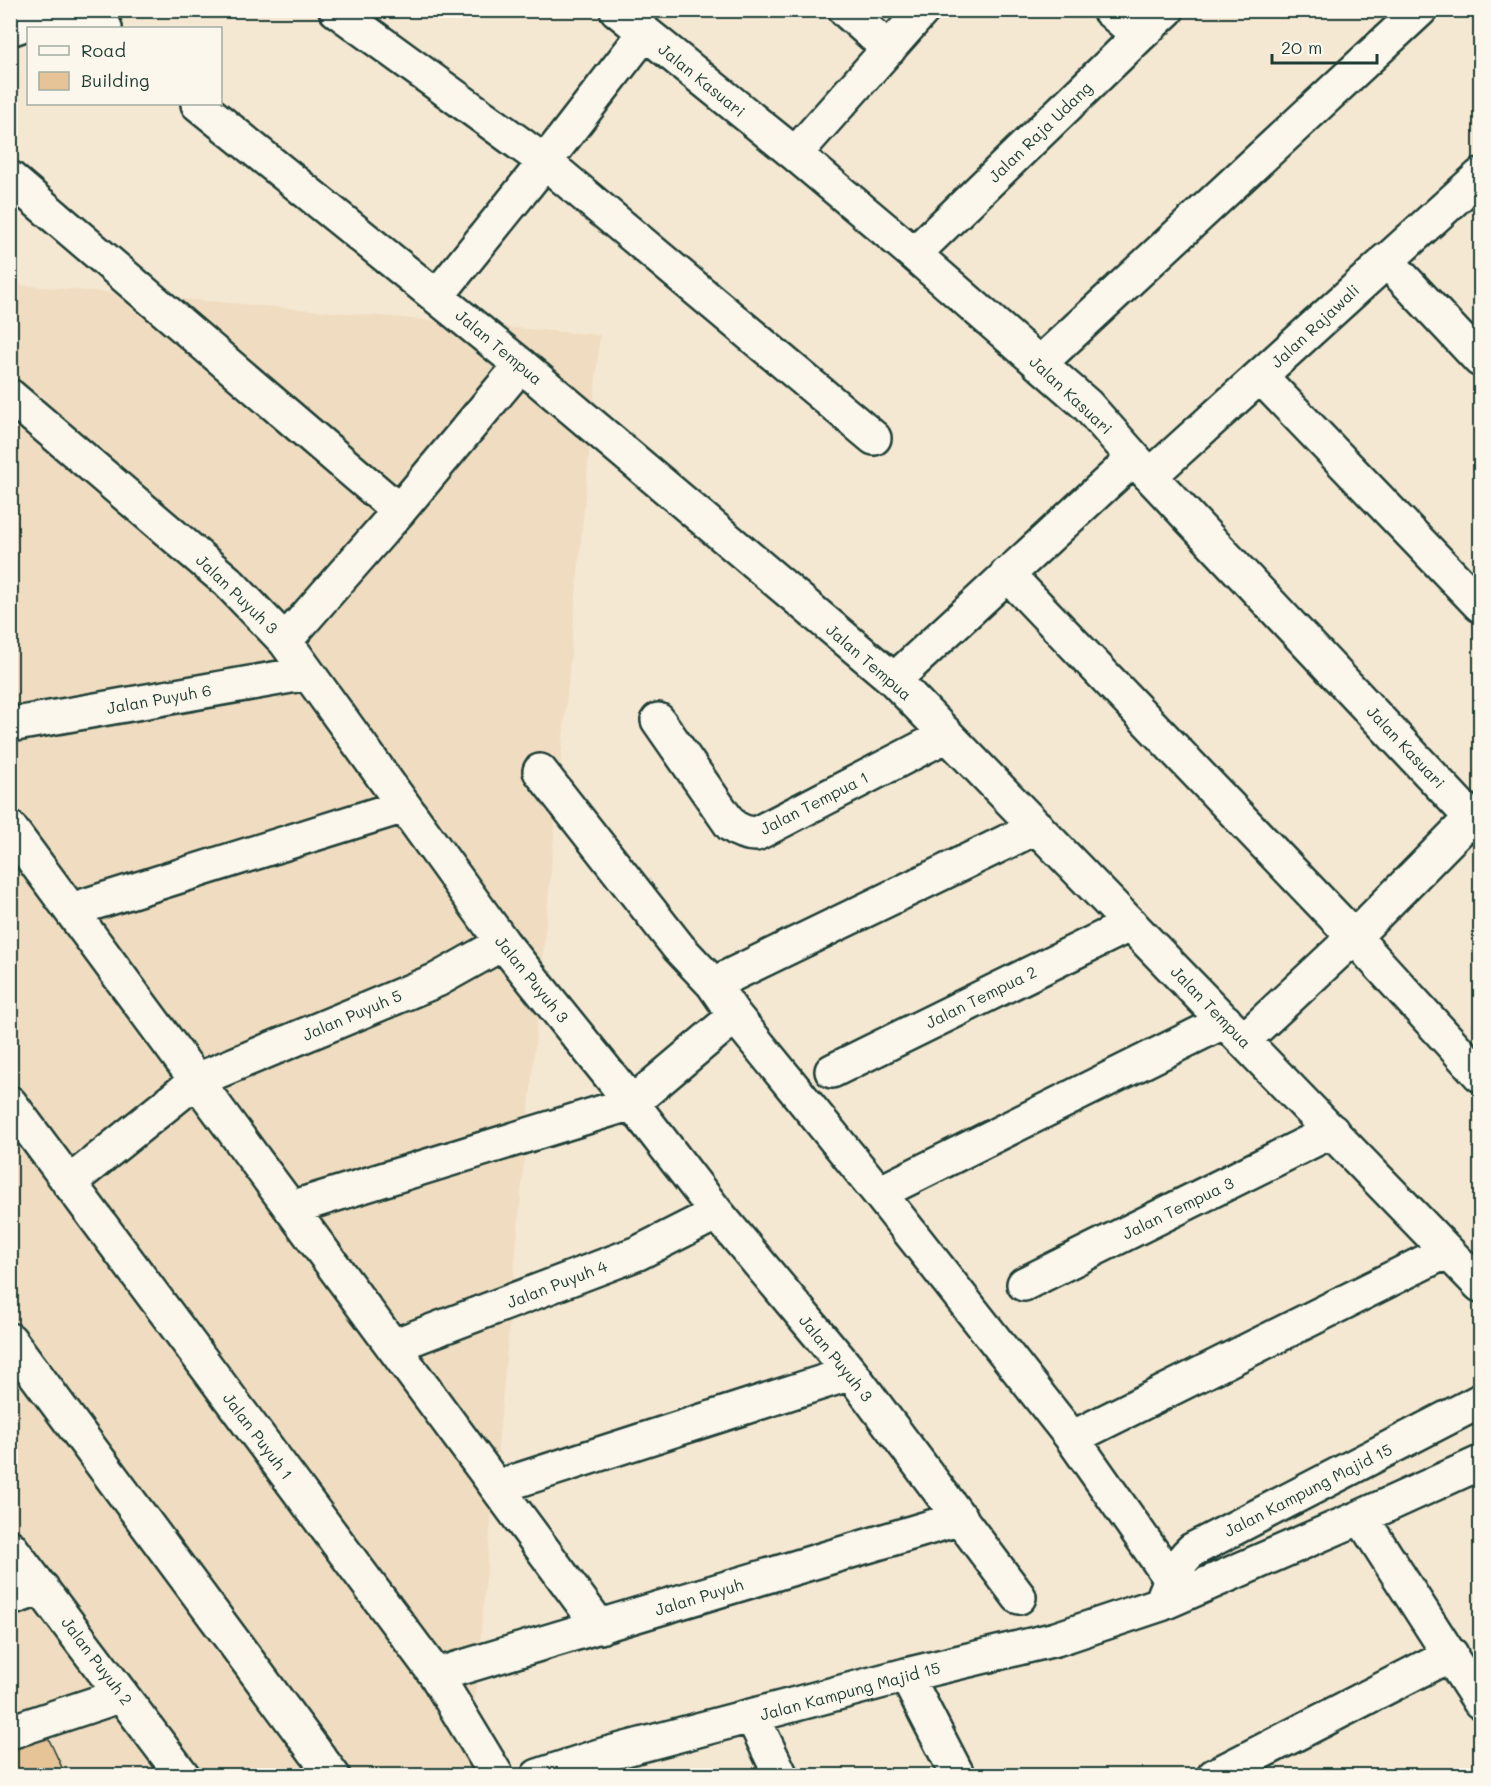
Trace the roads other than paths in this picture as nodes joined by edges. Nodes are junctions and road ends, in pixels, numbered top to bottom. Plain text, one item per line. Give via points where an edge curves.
1 (336, 10) edge
2 (617, 10) edge
3 (845, 10) edge
4 (923, 10) edge
5 (1109, 10) edge
6 (1167, 10) edge
7 (1420, 10) edge
8 (55, 12) edge
9 (104, 27) edge
10 (10, 29) edge
11 (644, 34) junction
12 (1139, 36) junction
13 (889, 49) junction
14 (199, 105) edge
15 (795, 154) junction
16 (544, 162) junction
17 (1480, 176) edge
18 (10, 178) edge
19 (914, 254) junction
20 (1386, 260) junction
21 (437, 296) junction
22 (1480, 360) edge
23 (1039, 364) junction
24 (521, 365) junction
25 (1260, 376) junction
26 (10, 396) edge
27 (874, 438) dead end
28 (1142, 467) junction
29 (399, 511) junction
30 (1007, 574) junction
31 (1480, 605) edge
32 (285, 640) junction
33 (308, 673) junction
34 (894, 680) junction
35 (658, 720) dead end
36 (10, 725) edge
37 (947, 735) junction
38 (540, 771) dead end
39 (404, 806) junction
40 (1476, 822) edge
41 (1037, 827) junction
42 (10, 828) edge
43 (71, 910) junction
44 (1131, 924) junction
45 (1354, 938) junction
46 (503, 943) junction
47 (712, 984) junction
48 (735, 1016) junction
49 (1234, 1031) junction
50 (832, 1071) dead end
51 (1480, 1075) edge
52 (197, 1080) junction
53 (10, 1103) edge
54 (632, 1103) junction
55 (1332, 1131) junction
56 (69, 1183) junction
57 (879, 1193) junction
58 (291, 1208) junction
59 (717, 1213) junction
60 (1448, 1251) junction
61 (1024, 1284) dead end
62 (1480, 1285) edge
63 (10, 1340) edge
64 (393, 1346) junction
65 (851, 1373) junction
66 (1480, 1401) edge
67 (1072, 1438) junction
68 (1480, 1463) edge
69 (497, 1487) junction
70 (1361, 1517) junction
71 (961, 1518) junction
72 (10, 1547) edge
73 (42, 1588) junction
74 (1166, 1592) junction
75 (1019, 1597) dead end
76 (10, 1599) edge
77 (600, 1627) junction
78 (1451, 1654) junction
79 (436, 1675) junction
80 (906, 1675) junction
81 (122, 1695) junction
82 (1480, 1701) edge
83 (752, 1716) junction
84 (10, 1732) edge
85 (604, 1766) edge
86 (183, 1776) edge
87 (333, 1776) edge
88 (497, 1776) edge
89 (538, 1776) edge
90 (781, 1776) edge
91 (958, 1776) edge
92 (1214, 1776) edge

1 - 16 street
2 - 11 street, Jalan Kasuari
3 - 13 street
4 - 13 street
5 - 12 street
6 - 12 street, Jalan Raja Udang
7 - 23 street
8 - 9 street
8 - 10 street
11 - 15 street, Jalan Kasuari
11 - 16 street
12 - 19 street, Jalan Raja Udang
13 - 15 street
14 - 21 street, Jalan Tempua
15 - 19 street, Jalan Kasuari
16 - 21 street
16 - 27 street
17 - 20 street, Jalan Rajawali
18 - 29 street
19 - 23 street, Jalan Kasuari
20 - 22 street
20 - 25 street, Jalan Rajawali
21 - 24 street, Jalan Tempua
23 - 28 street, Jalan Kasuari via 1087,405
24 - 29 street
24 - 34 street, Jalan Tempua
25 - 28 street, Jalan Rajawali
25 - 31 street
26 - 32 street, Jalan Puyuh 3 via 228,582
28 - 30 street, Jalan Rajawali
28 - 40 street, Jalan Kasuari
29 - 32 street
30 - 34 street, Jalan Rajawali
30 - 45 street
32 - 33 street, Jalan Puyuh 3
33 - 36 street, Jalan Puyuh 6
33 - 39 street, Jalan Puyuh 3
34 - 37 street, Jalan Tempua
35 - 37 street, Jalan Tempua 1 via 731,825 748,834 756,834
37 - 41 street, Jalan Tempua
38 - 47 street via 679,948
39 - 43 street
39 - 46 street, Jalan Puyuh 3
40 - 45 street
41 - 44 street, Jalan Tempua
41 - 47 street
42 - 43 street
43 - 52 street
44 - 49 street, Jalan Tempua
44 - 50 street, Jalan Tempua 2
45 - 49 street
45 - 51 street
46 - 52 street, Jalan Puyuh 5 via 437,980
46 - 54 street, Jalan Puyuh 3
47 - 48 street
48 - 54 street
48 - 57 street
49 - 55 street, Jalan Tempua
49 - 57 street
52 - 56 street, Jalan Puyuh 5
52 - 58 street
53 - 56 street, Jalan Puyuh 1
54 - 58 street
54 - 59 street, Jalan Puyuh 3
55 - 60 street, Jalan Tempua
55 - 61 street, Jalan Tempua 3
56 - 79 street, Jalan Puyuh 1
57 - 67 street
58 - 64 street
59 - 64 street, Jalan Puyuh 4 via 638,1253
59 - 65 street, Jalan Puyuh 3
60 - 62 street, Jalan Tempua
60 - 67 street
63 - 87 street
64 - 69 street
65 - 69 street
65 - 71 street, Jalan Puyuh 3
66 - 74 street, Jalan Kampung Majid 15 via 1192,1550 1183,1558
67 - 74 street
68 - 70 street, Jalan Kampung Majid 15
69 - 77 street
70 - 74 street, Jalan Kampung Majid 15
70 - 78 street
71 - 75 street, Jalan Puyuh 3
71 - 77 street, Jalan Puyuh
72 - 73 street, Jalan Puyuh 2
73 - 76 street
73 - 81 street, Jalan Puyuh 2
74 - 80 street, Jalan Kampung Majid 15 via 1056,1639
77 - 79 street, Jalan Puyuh
78 - 82 street
78 - 92 street
79 - 88 street, Jalan Puyuh 1
80 - 83 street, Jalan Kampung Majid 15
80 - 91 street
81 - 84 street
81 - 86 street, Jalan Puyuh 2
83 - 85 street, Jalan Kampung Majid 15
83 - 90 street
85 - 89 street, Jalan Kampung Majid 15

